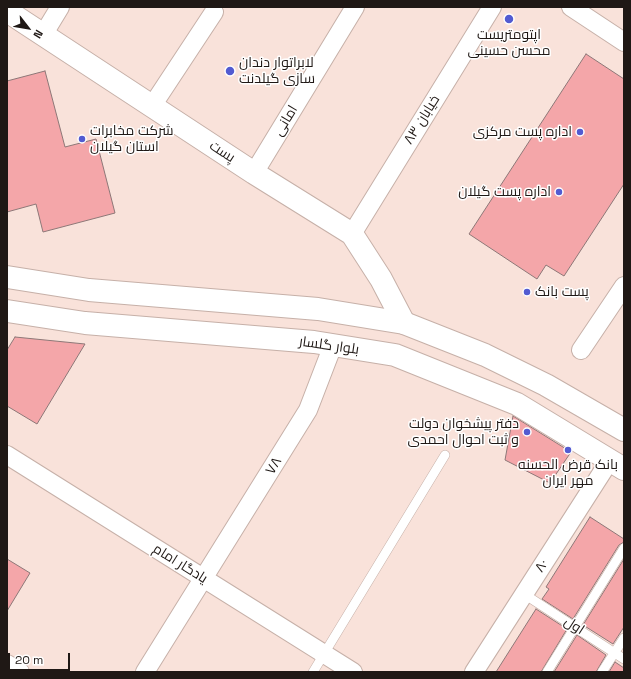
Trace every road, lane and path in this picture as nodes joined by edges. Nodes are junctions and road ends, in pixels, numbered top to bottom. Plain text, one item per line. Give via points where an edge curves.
1 (60, 7) edge
2 (355, 7) edge
3 (492, 7) edge
4 (570, 7) edge
5 (7, 11) edge
6 (214, 12) dead end
7 (43, 35) junction
8 (622, 38) edge
9 (152, 106) junction
10 (254, 173) junction
11 (352, 234) junction
12 (7, 277) edge
13 (624, 286) edge
14 (7, 311) edge
15 (404, 323) junction
16 (333, 345) junction
17 (580, 350) dead end
18 (624, 430) edge
19 (7, 455) edge
20 (445, 455) dead end
21 (617, 464) edge
22 (624, 548) edge
23 (204, 580) junction
24 (524, 594) junction
25 (575, 627) junction
26 (624, 638) edge
27 (614, 653) junction
28 (324, 654) junction
29 (624, 659) edge
30 (7, 664) edge
31 (20, 672) edge
32 (145, 672) edge
33 (313, 672) edge
34 (353, 672) edge
35 (474, 672) edge
36 (547, 672) edge
37 (602, 672) edge

1 - 7 street
2 - 10 street, امانی
3 - 11 street, خیابان ۸۳
4 - 8 street
5 - 7 main road, پست
6 - 9 street
7 - 9 main road, پست
9 - 10 main road, پست
10 - 11 main road, پست
11 - 15 main road, پست via 382,279
12 - 15 main road via 89,290 318,309
13 - 17 street
14 - 16 main road, بلوار گلسار via 85,323
15 - 18 main road via 506,365
16 - 21 main road, بلوار گلسار via 396,356 517,404
16 - 23 street, ۷۸ via 308,410
19 - 23 street, یادگار امام
20 - 28 lane
21 - 24 street, ۸۰
22 - 25 lane
23 - 28 street, یادگار امام
23 - 32 street
24 - 25 lane, اول
24 - 35 street, ۸۰
25 - 27 lane, اول
25 - 36 lane
26 - 27 lane
27 - 29 lane, اول
27 - 37 lane
28 - 33 lane
28 - 34 street, یادگار امام
30 - 31 street

